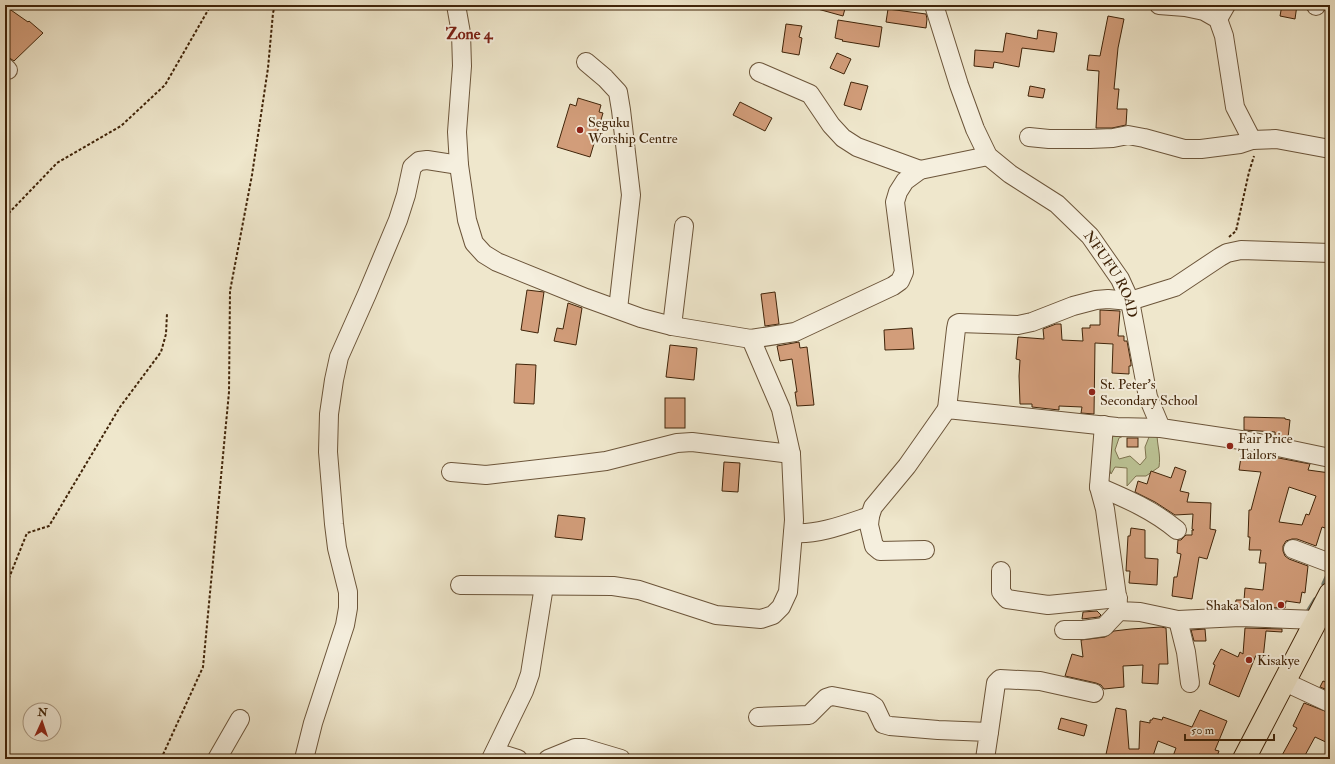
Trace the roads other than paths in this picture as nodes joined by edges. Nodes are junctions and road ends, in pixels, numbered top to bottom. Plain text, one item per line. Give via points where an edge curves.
1 (456, 5) edge
2 (934, 5) edge
3 (1159, 5) edge
4 (1222, 12) edge
5 (586, 62) dead end
6 (759, 72) dead end
7 (1029, 137) dead end
8 (1252, 140) junction
9 (1330, 149) edge
10 (988, 156) junction
11 (459, 165) junction
12 (920, 170) junction
13 (684, 226) dead end
14 (1330, 253) edge
15 (1130, 301) junction
16 (618, 309) junction
17 (672, 326) junction
18 (751, 339) junction
19 (947, 410) junction
20 (1104, 425) junction
21 (1161, 428) junction
22 (792, 454) junction
23 (1330, 458) edge
24 (451, 472) dead end
25 (1099, 487) junction
26 (870, 516) junction
27 (1177, 530) dead end
28 (793, 533) junction
29 (1293, 549) dead end
30 (925, 550) dead end
31 (1330, 563) edge
32 (1001, 571) dead end
33 (460, 585) dead end
34 (544, 586) junction
35 (1330, 594) edge
36 (1118, 604) junction
37 (1178, 620) junction
38 (1317, 620) junction
39 (1064, 630) dead end
40 (1285, 682) junction
41 (1190, 683) dead end
42 (1094, 693) dead end
43 (1330, 703) edge
44 (758, 717) dead end
45 (240, 719) dead end
46 (988, 732) junction
47 (493, 755) edge
48 (217, 759) edge
49 (304, 759) edge
50 (518, 759) edge
51 (548, 759) edge
52 (621, 759) edge
53 (984, 759) edge
54 (1244, 759) edge

1 - 11 street via 461,33 462,66
2 - 10 street, NFUFU ROAD via 959,85
3 - 4 street
4 - 8 street via 1235,107
5 - 16 street via 618,92 621,110 631,195
6 - 12 street via 810,94 842,138 857,147
7 - 8 street via 1075,139 1128,136 1184,150 1240,144
8 - 9 street via 1276,140
10 - 12 street
10 - 15 street, NFUFU ROAD via 1010,174 1057,204 1090,236 1120,279
11 - 16 street via 470,231 474,243 484,254 497,262
11 - 49 street via 427,160 419,161 412,167 398,220 339,357 329,414 328,452 337,548 348,592 348,608
12 - 18 street via 906,181 895,202 904,272 900,281 795,332
13 - 17 street
14 - 15 street via 1240,250 1227,253 1174,288
15 - 19 street via 1096,300 1018,325 957,324
15 - 21 street, NFUFU ROAD via 1148,397
16 - 17 street
17 - 18 street
18 - 22 street via 781,409
19 - 20 street
19 - 26 street via 907,466 873,507
20 - 21 street
20 - 25 street
21 - 23 street via 1254,442
22 - 24 street via 692,442 677,443 598,462 486,475
22 - 28 street
25 - 27 street via 1136,503 1161,517
25 - 36 street
26 - 28 street via 832,528 803,534
26 - 30 street via 869,525 874,546 880,551
28 - 34 street via 788,592 781,607 762,619 716,614 638,590 613,586
29 - 31 street
32 - 36 street via 1001,592 1007,600 1048,605
33 - 34 street
34 - 47 street via 530,674
35 - 38 main road
36 - 37 street via 1140,612
36 - 39 street via 1104,627
37 - 38 street via 1240,617
37 - 41 street
38 - 40 main road
40 - 43 street
40 - 54 main road
42 - 46 street via 1040,681 1000,679 996,684
44 - 46 street via 809,715 826,698 832,696 869,703 875,707 883,724 890,726
45 - 48 street
46 - 53 street
47 - 50 street
51 - 52 street via 575,748 584,748

